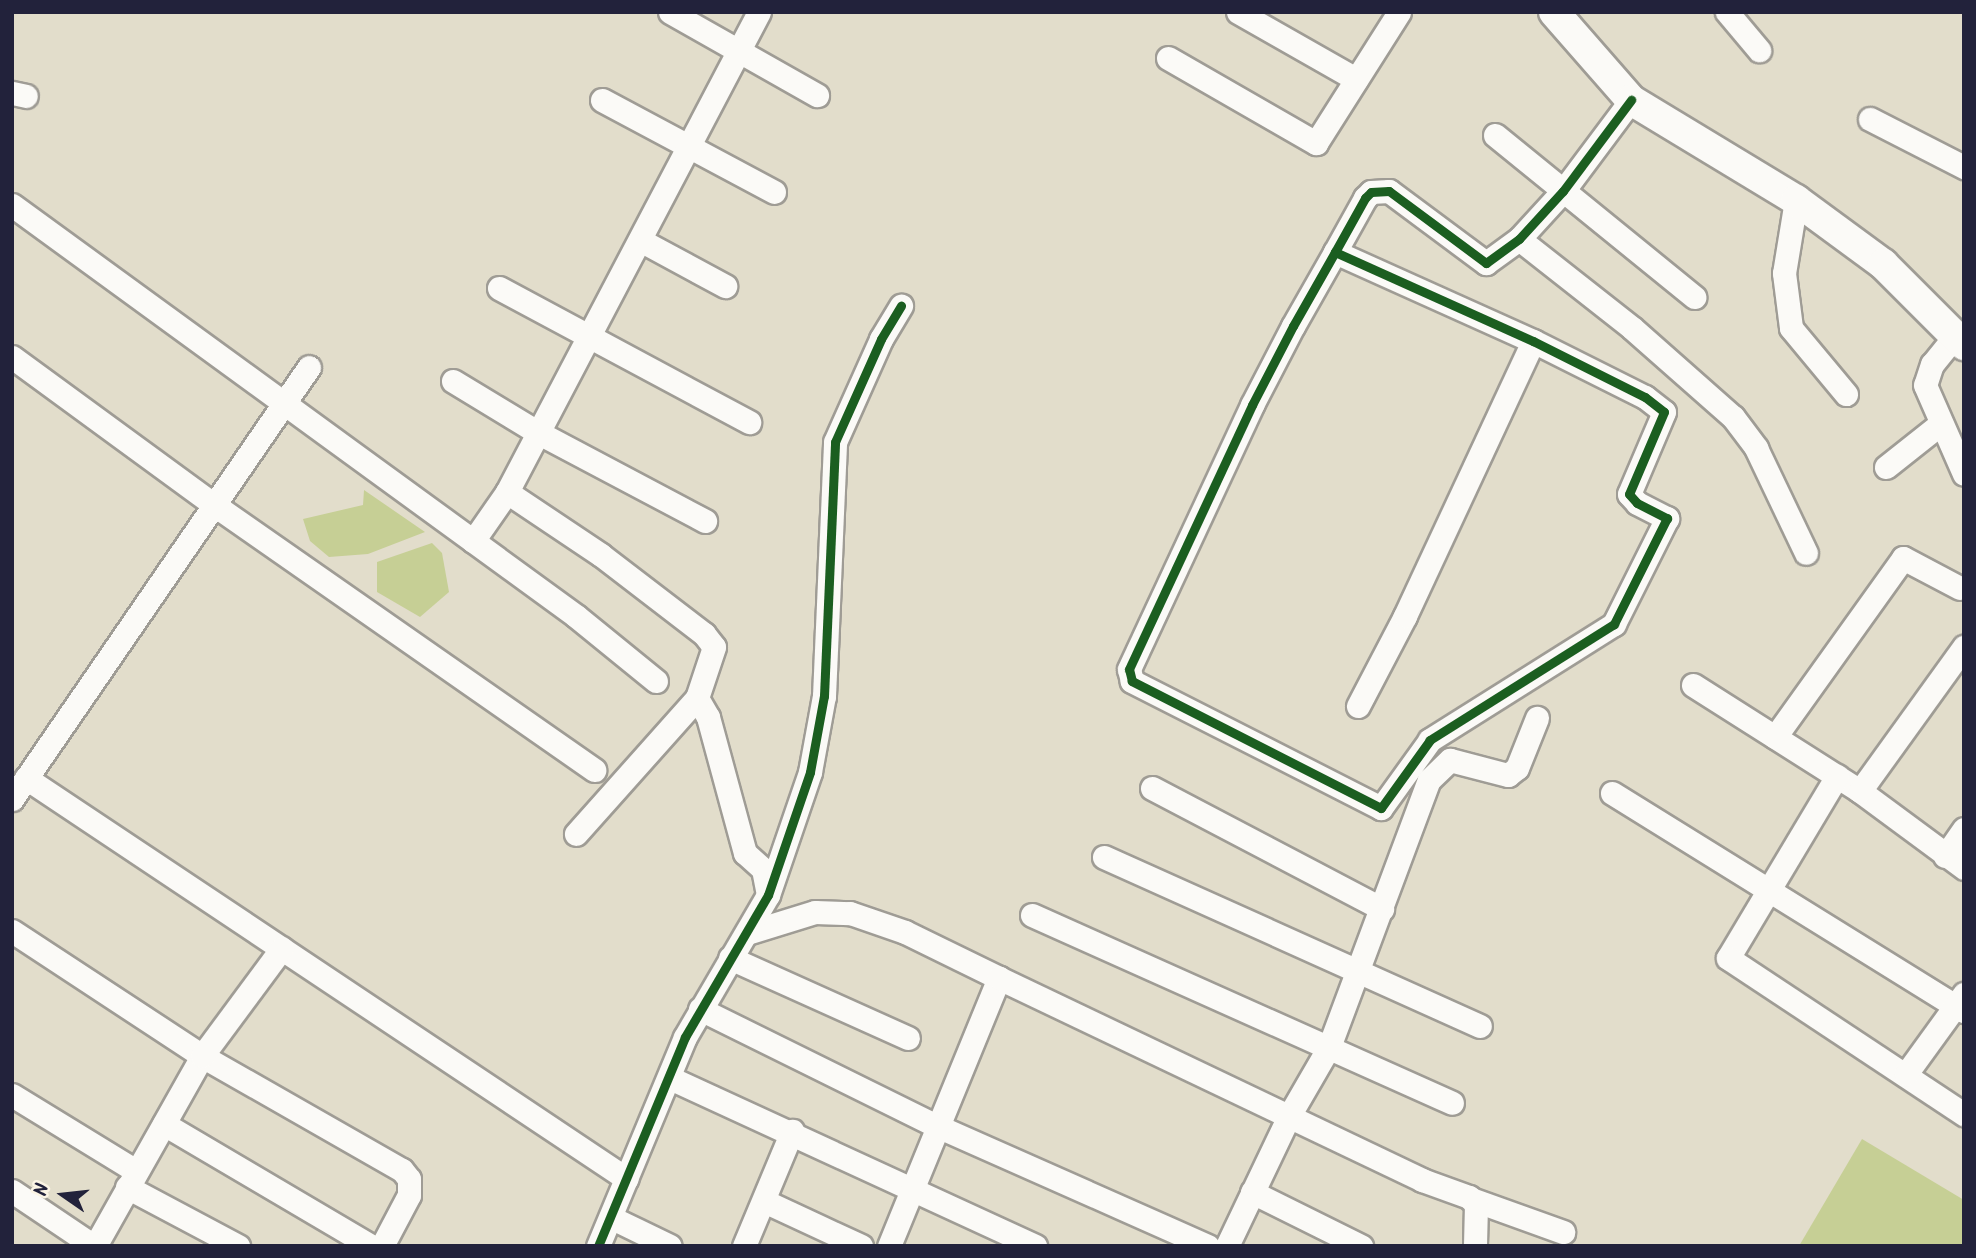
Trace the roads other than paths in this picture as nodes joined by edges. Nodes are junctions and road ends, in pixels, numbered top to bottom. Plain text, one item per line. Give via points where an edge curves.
1 (670, 12) edge
2 (759, 12) edge
3 (1238, 12) edge
4 (1399, 12) edge
5 (1554, 12) edge
6 (1727, 12) edge
7 (740, 50) junction
8 (1759, 50) dead end
9 (1168, 58) dead end
10 (1356, 79) junction
11 (817, 95) dead end
12 (602, 100) dead end
13 (1631, 100) junction
14 (1870, 118) dead end
15 (1495, 135) dead end
16 (687, 145) junction
17 (1964, 167) edge
18 (1779, 189) junction
19 (1563, 191) junction
20 (774, 192) dead end
21 (12, 205) edge
22 (1519, 239) junction
23 (640, 240) junction
24 (1335, 252) junction
25 (725, 286) dead end
26 (499, 288) dead end
27 (1694, 297) dead end
28 (901, 306) dead end
29 (590, 338) junction
30 (1533, 341) junction
31 (1959, 341) edge
32 (12, 357) edge
33 (309, 367) dead end
34 (453, 381) dead end
35 (1846, 394) dead end
36 (285, 404) junction
37 (749, 422) dead end
38 (1939, 425) junction
39 (538, 433) junction
40 (1886, 467) dead end
41 (1964, 474) edge
42 (507, 492) junction
43 (213, 504) junction
44 (705, 521) dead end
45 (473, 541) junction
46 (1806, 553) dead end
47 (1963, 588) edge
48 (1964, 647) edge
49 (656, 681) dead end
50 (1693, 685) dead end
51 (697, 698) junction
52 (1357, 706) dead end
53 (1537, 718) dead end
54 (1774, 737) junction
55 (594, 770) dead end
56 (1837, 776) junction
57 (1152, 788) dead end
58 (16, 791) edge
59 (1860, 792) junction
60 (1612, 793) dead end
61 (1964, 829) edge
62 (576, 834) dead end
63 (1104, 857) dead end
64 (1954, 862) edge
65 (1764, 891) junction
66 (768, 895) junction
67 (1382, 909) junction
68 (1032, 915) dead end
69 (12, 931) edge
70 (747, 933) junction
71 (282, 948) junction
72 (730, 958) junction
73 (1357, 974) junction
74 (999, 978) junction
75 (1961, 1004) edge
76 (700, 1009) junction
77 (1480, 1026) dead end
78 (908, 1038) dead end
79 (1329, 1047) junction
80 (202, 1056) junction
81 (1906, 1074) junction
82 (670, 1078) junction
83 (12, 1095) edge
84 (1452, 1103) dead end
85 (1964, 1114) edge
86 (1289, 1116) junction
87 (164, 1124) junction
88 (937, 1126) junction
89 (792, 1131) junction
90 (132, 1179) junction
91 (628, 1179) junction
92 (914, 1188) junction
93 (12, 1191) edge
94 (1252, 1192) junction
95 (1472, 1198) junction
96 (764, 1201) junction
97 (612, 1218) junction
98 (1563, 1232) dead end
99 (95, 1246) edge
100 (238, 1246) edge
101 (370, 1246) edge
102 (382, 1246) edge
103 (598, 1246) edge
104 (670, 1246) edge
105 (744, 1246) edge
106 (861, 1246) edge
107 (889, 1246) edge
108 (1035, 1246) edge
109 (1208, 1246) edge
110 (1227, 1246) edge
111 (1361, 1246) edge
112 (1475, 1246) edge

1 - 7 street
2 - 7 street
3 - 10 street
4 - 10 street
5 - 13 street
6 - 8 street
7 - 11 street
7 - 16 street
9 - 10 street via 1316,142
12 - 16 street
13 - 18 street
13 - 19 street
14 - 17 street
15 - 19 street
16 - 20 street
16 - 23 street
18 - 31 street via 1883,264
18 - 35 street via 1790,328
19 - 22 street
19 - 27 street
21 - 36 street
22 - 24 street via 1486,263 1380,189 1365,198
22 - 46 street via 1633,328 1733,417 1756,448
23 - 25 street
23 - 29 street
24 - 30 street
24 - 30 street via 1252,404 1128,676 1375,808 1387,802 1430,740 1614,624 1667,518 1629,494 1664,412 1646,397
26 - 29 street
28 - 66 street via 835,442 824,696 810,772
29 - 37 street
29 - 39 street
30 - 52 street via 1405,616
31 - 38 street via 1926,374
32 - 43 street
33 - 36 street
34 - 39 street
36 - 43 street
36 - 45 street
38 - 40 street
38 - 41 street
39 - 42 street
39 - 44 street
42 - 45 street
42 - 51 street via 601,555 704,634 714,647 714,657
43 - 55 street
43 - 58 street
45 - 49 street
47 - 54 street via 1903,558
48 - 59 street
50 - 54 street
51 - 62 street
51 - 66 street via 708,717 746,853 763,869
53 - 67 street via 1517,768 1508,775 1450,760 1438,768
54 - 56 street
56 - 59 street
56 - 65 street
57 - 67 street
58 - 71 street
59 - 64 street
60 - 65 street
61 - 64 street
63 - 73 street
65 - 75 street
65 - 81 street via 1728,958
66 - 70 street
67 - 73 street
68 - 79 street
69 - 80 street
70 - 72 street
70 - 74 street via 815,912 850,913 905,932
71 - 80 street
71 - 91 street
72 - 76 street
72 - 78 street
73 - 77 street
73 - 79 street
74 - 86 street
74 - 88 street
75 - 81 street
76 - 82 street
76 - 88 street
79 - 84 street
79 - 86 street
80 - 87 street
80 - 102 street via 402,1170 409,1179 410,1195
81 - 85 street
82 - 89 street
82 - 91 street
83 - 90 street
86 - 94 street
86 - 95 street via 1422,1180
87 - 90 street
87 - 101 street
88 - 92 street
88 - 109 street
89 - 92 street
89 - 96 street
90 - 99 street
90 - 100 street
91 - 97 street
92 - 107 street
92 - 108 street
93 - 99 street
94 - 110 street
94 - 111 street
95 - 98 street
95 - 112 street
96 - 105 street
96 - 106 street
97 - 103 street
97 - 104 street

